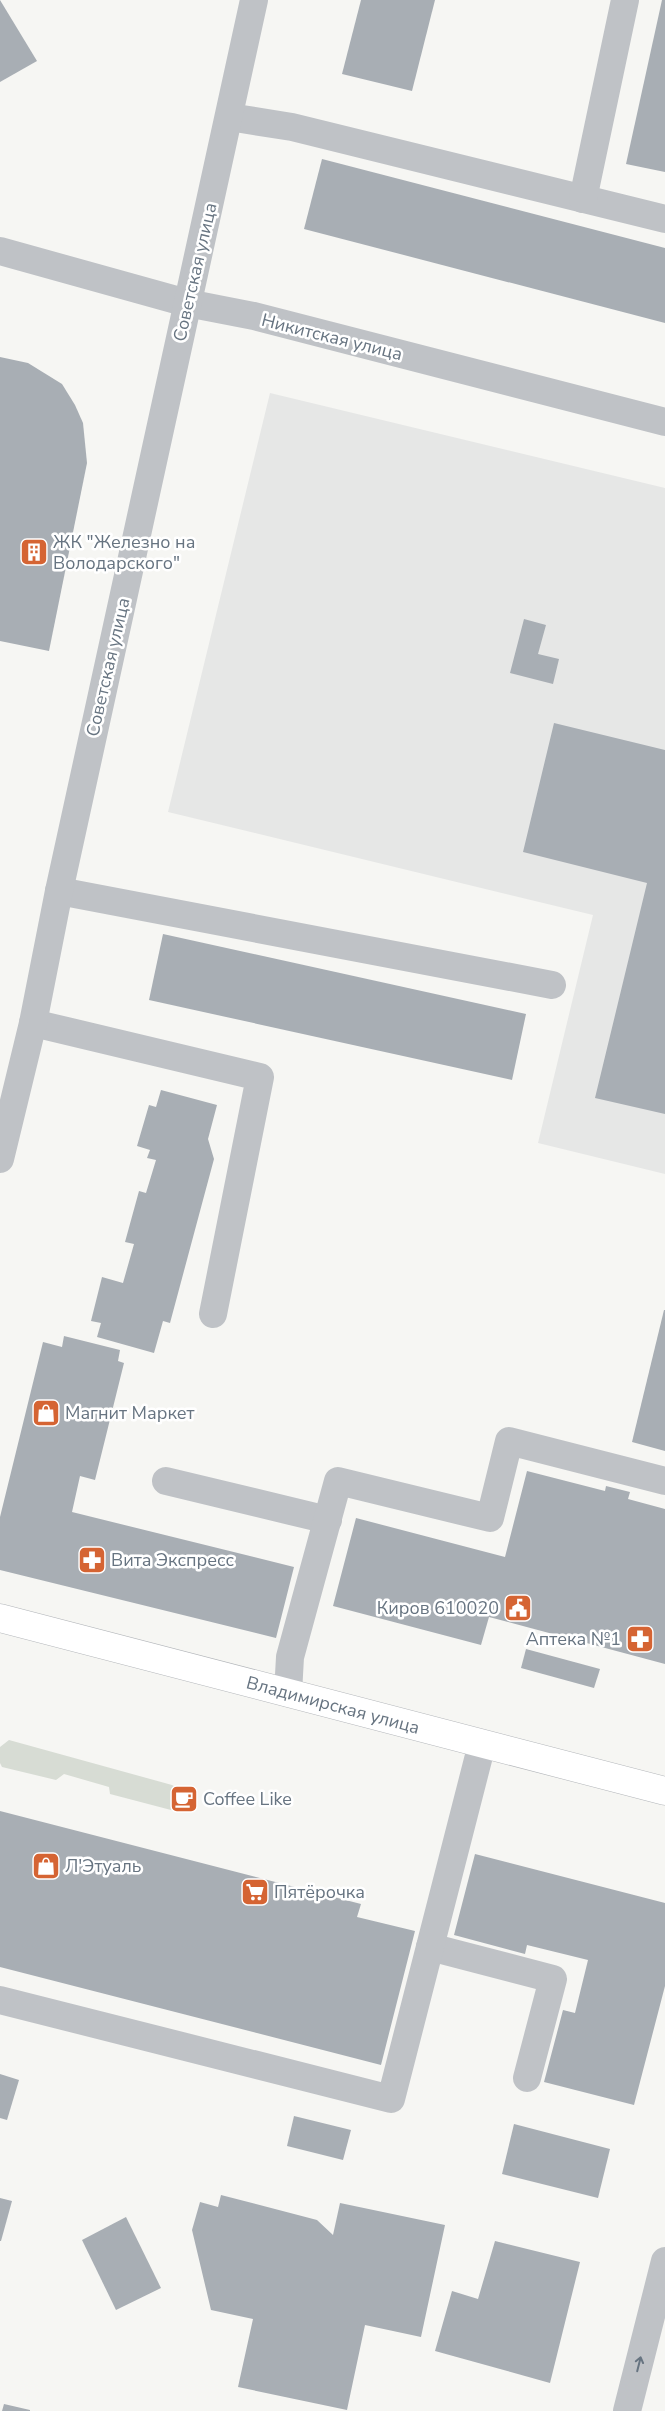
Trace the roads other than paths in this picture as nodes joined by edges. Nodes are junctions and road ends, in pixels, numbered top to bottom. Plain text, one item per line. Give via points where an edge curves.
1 (254, 0) edge
2 (625, 0) edge
3 (229, 117) junction
4 (583, 198) junction
5 (665, 219) edge
6 (0, 251) edge
7 (188, 303) junction
8 (665, 422) edge
9 (59, 891) junction
10 (552, 985) dead end
11 (33, 1023) junction
12 (0, 1159) edge
13 (213, 1314) dead end
14 (166, 1481) dead end
15 (665, 1481) edge
16 (328, 1520) junction
17 (0, 1618) edge
18 (288, 1693) junction
19 (482, 1744) junction
20 (665, 1792) edge
21 (430, 1947) junction
22 (0, 2000) edge
23 (527, 2078) dead end
24 (665, 2261) edge
25 (627, 2411) edge

1 - 3 street, Советская улица
2 - 4 street
3 - 4 street via 292,127
3 - 7 street, Советская улица
4 - 5 street
6 - 7 street, Никитская улица
7 - 8 street, Никитская улица via 254,316
7 - 9 street, Советская улица
9 - 10 street
9 - 11 street, Советская улица
11 - 12 street, Советская улица
11 - 13 street via 260,1078
14 - 16 street
15 - 16 street via 509,1441 490,1518 338,1481
16 - 18 street via 290,1657
17 - 18 main road, Владимирская улица
18 - 19 main road, Владимирская улица
19 - 20 main road, Владимирская улица
19 - 21 street
21 - 22 street via 391,2099
21 - 23 street via 553,1979
25 -> 24 street

